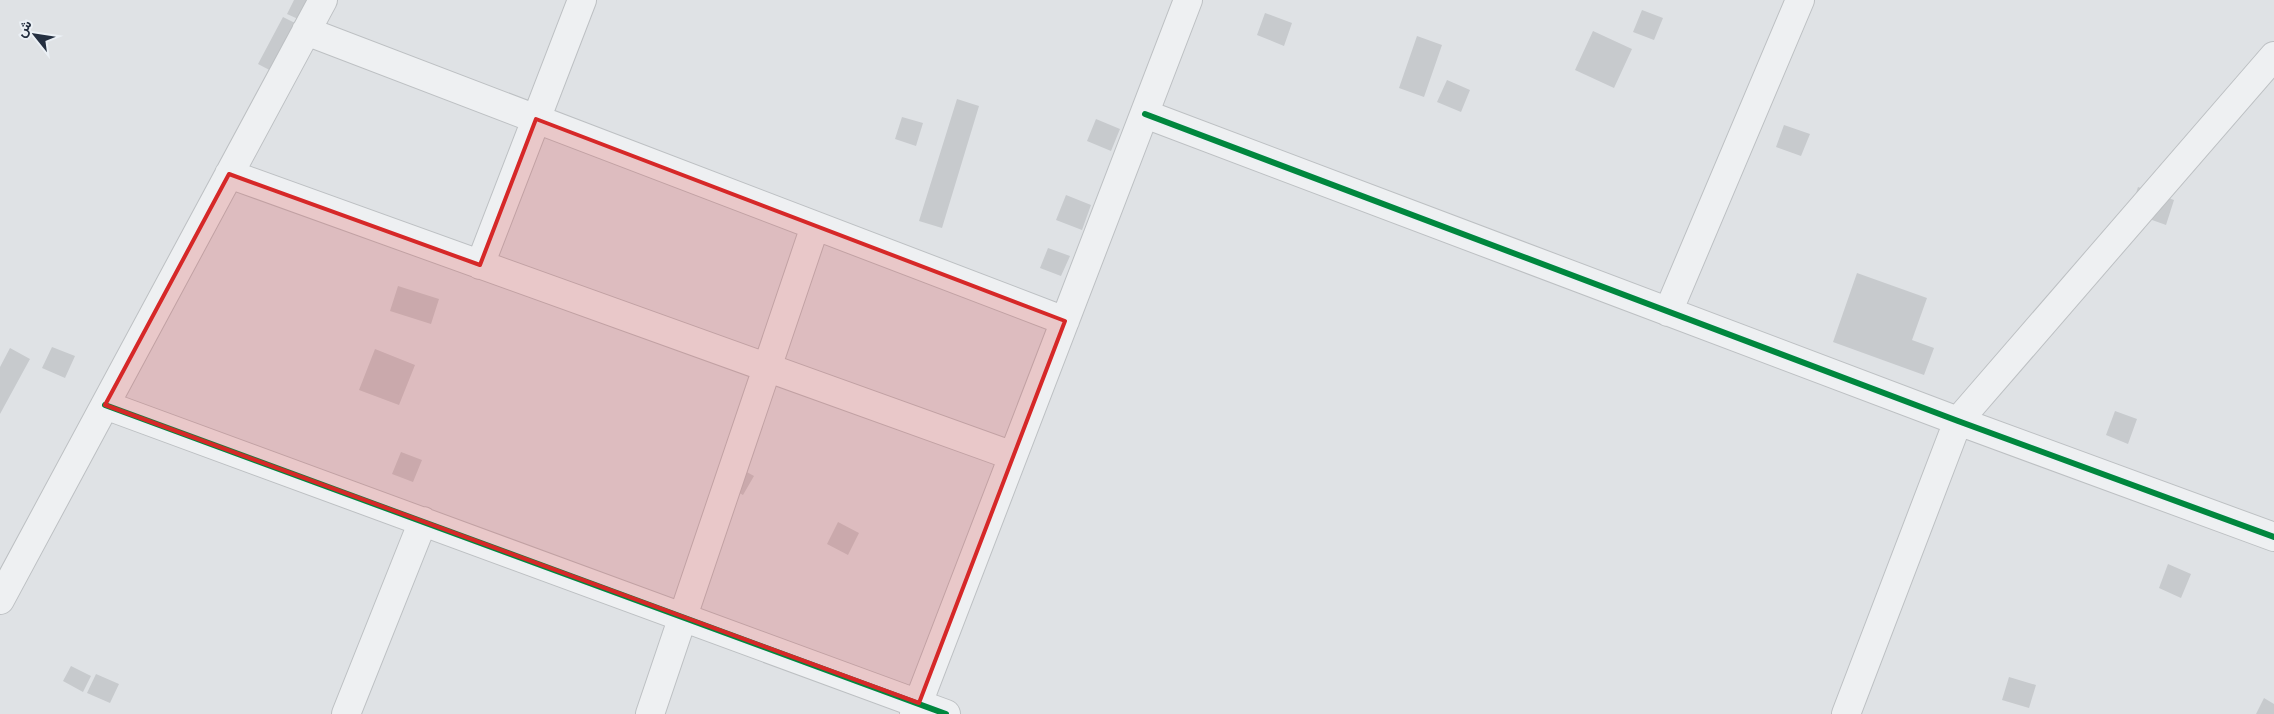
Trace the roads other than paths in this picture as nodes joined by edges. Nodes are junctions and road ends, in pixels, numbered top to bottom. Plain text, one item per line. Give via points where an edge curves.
1 (323, 0) edge
2 (582, 0) edge
3 (1188, 0) edge
4 (1800, 0) edge
5 (306, 31) junction
6 (2274, 56) edge
7 (1145, 114) junction
8 (536, 119) junction
9 (229, 174) junction
10 (815, 226) junction
11 (480, 265) junction
12 (1668, 312) junction
13 (1065, 321) junction
14 (767, 367) junction
15 (105, 405) junction
16 (1958, 421) junction
17 (1013, 456) junction
18 (423, 521) junction
19 (2274, 537) edge
20 (0, 600) edge
21 (683, 616) junction
22 (916, 708) edge
23 (346, 714) edge
24 (650, 714) edge
25 (946, 714) edge
26 (1846, 714) edge

1 - 5 street
2 - 8 street
3 - 7 street
4 - 12 street
5 - 8 street
5 - 9 street
6 - 16 street
7 - 12 street
7 - 13 street
8 - 10 street
8 - 11 street
9 - 11 street
9 - 15 street
10 - 13 street
10 - 14 street
11 - 14 street
12 - 16 street
13 - 17 street
14 - 17 street
14 - 21 street
15 - 18 street
15 - 20 street
16 - 19 street
16 - 26 street
17 - 22 street
18 - 21 street
18 - 23 street
21 - 22 street
21 - 24 street
22 - 25 street

